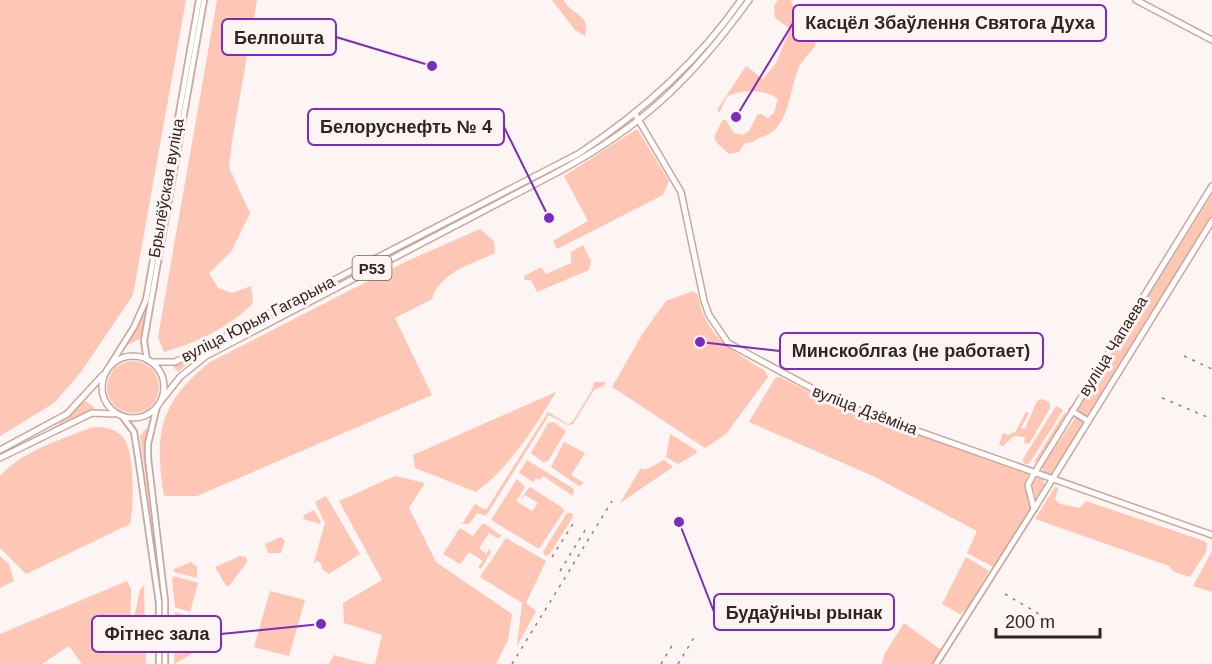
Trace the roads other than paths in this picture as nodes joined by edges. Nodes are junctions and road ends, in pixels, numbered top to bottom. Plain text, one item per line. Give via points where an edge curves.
1 (199, 0) edge
2 (204, 0) edge
3 (741, 0) edge
4 (749, 0) edge
5 (1136, 0) edge
6 (1212, 40) edge
7 (635, 114) junction
8 (640, 120) junction
9 (1212, 186) edge
10 (1212, 221) edge
11 (149, 361) junction
12 (107, 369) junction
13 (159, 404) junction
14 (1072, 411) junction
15 (120, 415) junction
16 (1088, 421) junction
17 (0, 450) edge
18 (0, 458) edge
19 (1034, 473) junction
20 (1052, 480) junction
21 (1034, 509) junction
22 (1212, 535) edge
23 (159, 664) edge
24 (165, 664) edge
25 (936, 664) edge

1 - 12 street, Брылёўская вуліца via 146,300
2 - 11 street, Брылёўская вуліца via 144,341
3 - 7 main road, вуліца Юрыя Гагарына / Р53 via 697,55
4 - 8 main road, вуліца Юрыя Гагарына / Р53 via 699,66
5 - 6 main road
7 - 8 main road, вуліца Дзёміна
7 - 11 main road, вуліца Юрыя Гагарына / Р53 via 578,154 175,362
8 - 13 main road, вуліца Юрыя Гагарына / Р53 via 580,160 206,356 187,369
8 - 19 main road, вуліца Дзёміна via 681,192 704,301 728,343 841,404
9 - 14 main road, вуліца Чапаева
10 - 16 main road, вуліца Чапаева
11 - 12 main road, вуліца Юрыя Гагарына / Р53 via 127,357
11 - 13 main road via 161,376 163,391
12 - 15 main road via 101,387 103,396 106,404
12 - 17 main road, вуліца Юрыя Гагарына / Р53 via 67,414
13 - 15 main road, вуліца Юрыя Гагарына / Р53 via 138,418
13 - 24 street via 148,458 165,601
14 - 16 street
14 - 19 main road, вуліца Чапаева
15 - 18 main road, вуліца Юрыя Гагарына / Р53 via 92,414
15 - 23 street via 134,432 138,457 159,603
16 - 20 main road, вуліца Чапаева
19 - 20 main road, вуліца Дзёміна
19 - 21 main road, вуліца Чапаева via 1028,484
20 - 21 main road, вуліца Чапаева
20 - 22 main road, вуліца Дзёміна
21 - 25 street, вуліца Чапаева

